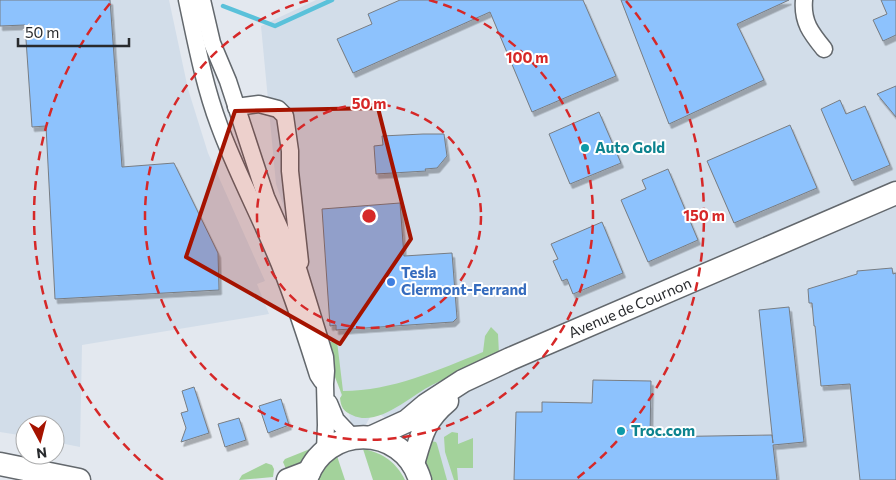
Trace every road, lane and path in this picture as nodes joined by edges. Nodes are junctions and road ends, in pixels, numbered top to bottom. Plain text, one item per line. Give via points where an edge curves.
1 (187, 0) edge
2 (202, 0) edge
3 (804, 0) edge
4 (824, 49) dead end
5 (234, 101) junction
6 (896, 193) edge
7 (896, 202) edge
8 (298, 272) junction
9 (325, 389) junction
10 (362, 437) junction
11 (325, 451) junction
12 (0, 464) edge
13 (417, 472) edge
14 (308, 476) edge
15 (78, 480) edge
16 (288, 480) edge

1 - 9 street via 218,124 276,253
2 - 5 street via 212,43
3 - 4 street via 803,10 809,30
5 - 8 street via 266,197
5 - 8 street via 278,109 285,116 300,261
6 - 10 main road, Avenue de Cournon via 494,366 463,381 407,421
7 - 13 main road, Avenue de Cournon via 466,386 435,411 422,433
8 - 9 street via 324,357
9 - 10 street via 336,420
9 - 11 street
10 - 11 main road, Avenue de Cournon via 341,442
10 - 13 main road via 399,448
11 - 14 main road
12 - 15 main road
14 - 16 main road

